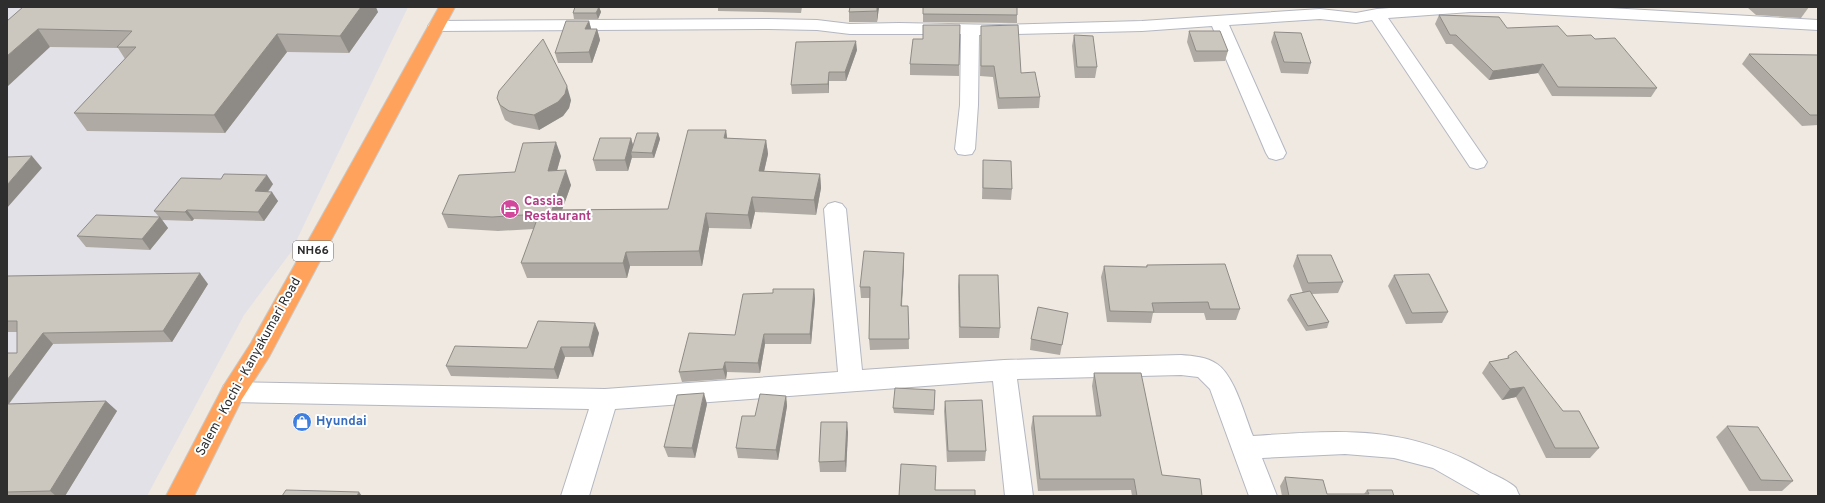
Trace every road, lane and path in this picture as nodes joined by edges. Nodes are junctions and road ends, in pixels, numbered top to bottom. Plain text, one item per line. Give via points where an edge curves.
1 (447, 7) edge
2 (1799, 7) edge
3 (1377, 14) junction
4 (1218, 21) junction
5 (1818, 24) edge
6 (437, 26) junction
7 (970, 30) junction
8 (965, 149) dead end
9 (1276, 153) dead end
10 (1477, 162) dead end
11 (835, 209) dead end
12 (1004, 370) junction
13 (851, 381) junction
14 (233, 392) junction
15 (605, 399) junction
16 (1245, 448) junction
17 (180, 496) edge
18 (575, 496) edge
19 (1019, 496) edge
20 (1263, 496) edge
21 (1506, 496) edge

1 - 6 highway, Salem - Kochi - Kanyakumari Road / NH66
2 - 5 street
3 - 4 street via 1356,18 1320,14
3 - 5 street via 1503,8
3 - 10 street
4 - 7 street via 1142,26
4 - 9 street
6 - 7 street via 769,24 850,29
6 - 14 highway, Salem - Kochi - Kanyakumari Road / NH66 via 260,350
7 - 8 street via 969,105
11 - 13 street
12 - 13 street
12 - 16 street via 1181,365 1207,369 1216,376 1221,386
12 - 19 street
13 - 15 street
14 - 15 street
14 - 17 highway, Salem - Kochi - Kanyakumari Road / NH66
15 - 18 street
16 - 20 street
16 - 21 street via 1341,442 1404,448 1442,460

